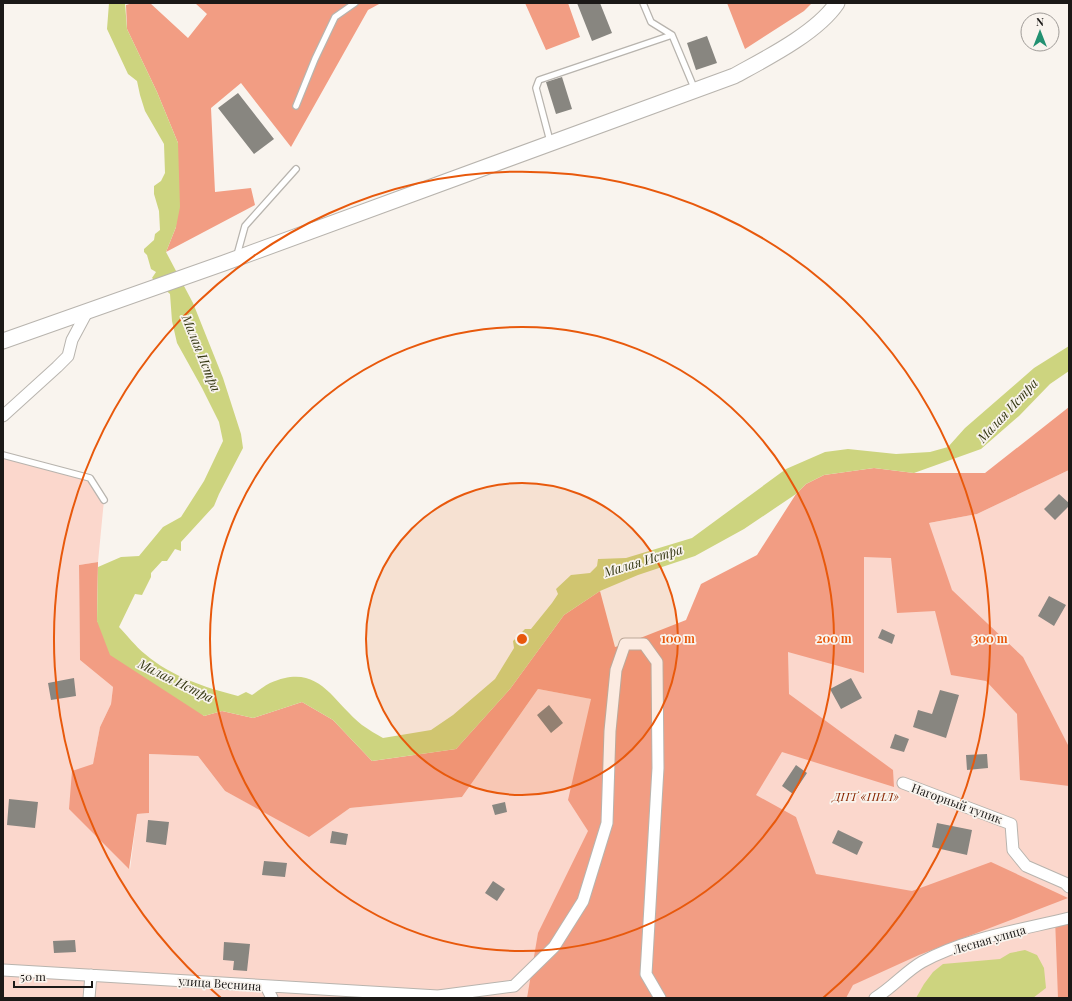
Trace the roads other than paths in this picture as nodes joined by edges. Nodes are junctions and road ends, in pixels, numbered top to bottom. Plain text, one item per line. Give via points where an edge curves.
1 (355, 3) edge
2 (643, 3) edge
3 (837, 3) edge
4 (672, 36) junction
5 (695, 91) junction
6 (296, 106) dead end
7 (551, 144) junction
8 (296, 169) dead end
9 (230, 260) junction
10 (87, 312) junction
11 (3, 341) edge
12 (3, 416) edge
13 (3, 455) edge
14 (104, 500) dead end
15 (903, 783) dead end
16 (1069, 887) edge
17 (1069, 918) edge
18 (3, 970) edge
19 (91, 975) junction
20 (266, 986) junction
21 (89, 998) edge
22 (272, 998) edge
23 (660, 998) edge
24 (875, 998) edge

1 - 6 lane via 336,17
2 - 4 lane via 651,22
3 - 5 main road via 813,28 768,58 734,76
4 - 5 lane
4 - 7 lane via 539,80 536,88
5 - 7 main road
7 - 9 main road
8 - 9 lane via 245,226
9 - 10 main road
10 - 11 main road
10 - 12 street via 72,340 68,356
13 - 14 lane via 90,478
15 - 16 street, Нагорный тупик via 1011,824 1013,850 1026,866
17 - 24 street, Лесная улица via 962,944 921,963
18 - 19 street, улица Веснина
19 - 20 street, улица Веснина
19 - 21 street
20 - 22 street
20 - 23 street, улица Веснина via 438,996 514,986 554,946 583,901 607,823 610,731 616,670 625,644 644,644 657,662 658,768 646,974

